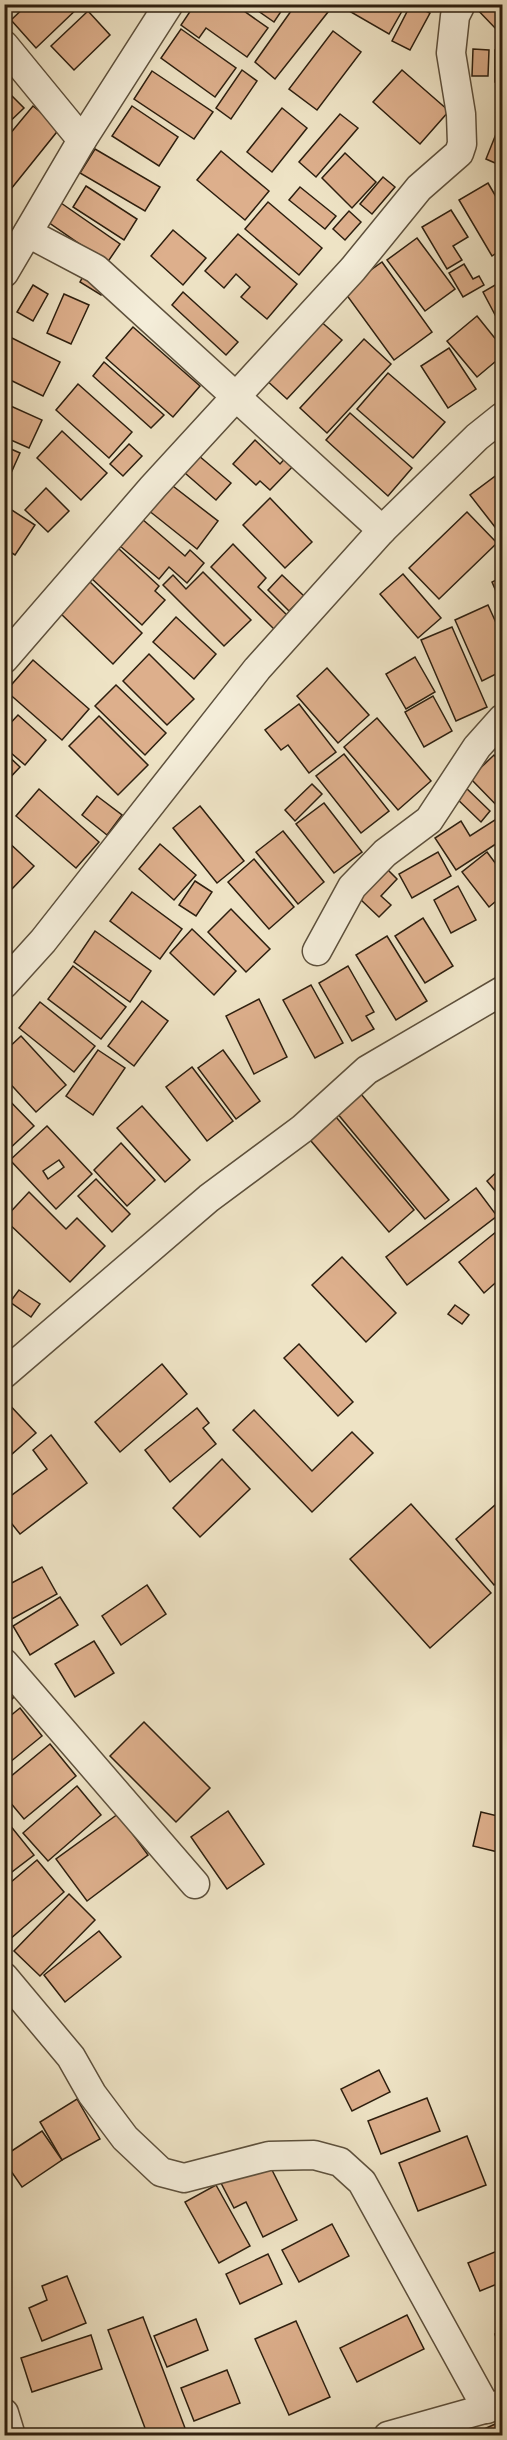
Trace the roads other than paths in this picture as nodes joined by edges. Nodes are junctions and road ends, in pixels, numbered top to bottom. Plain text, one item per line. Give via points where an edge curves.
1 (169, 4) edge
2 (461, 4) edge
3 (4, 45) edge
4 (82, 140) junction
5 (28, 233) junction
6 (4, 273) edge
7 (235, 398) junction
8 (502, 417) edge
9 (382, 530) junction
10 (4, 659) edge
11 (502, 719) edge
12 (317, 951) dead end
13 (4, 984) edge
14 (502, 991) edge
15 (4, 1374) edge
16 (4, 1663) edge
17 (195, 1884) dead end
18 (4, 1977) edge
19 (495, 2407) edge
20 (4, 2413) edge
21 (11, 2436) edge
22 (388, 2436) edge

1 - 4 street
2 - 7 street via 455,16 451,53 461,114 459,153 419,188 353,269
3 - 4 street
4 - 5 street
5 - 6 street
5 - 7 street via 96,269
7 - 9 street
7 - 10 street
8 - 9 street
9 - 13 street via 257,669 43,941
11 - 12 street via 470,756 429,820 385,853 352,887
14 - 15 street via 367,1070 302,1129 208,1198
16 - 17 street
18 - 19 street via 71,2057 92,2094 125,2138 161,2172 183,2178 269,2156 314,2155 340,2162 362,2182
19 - 22 street
20 - 21 street

